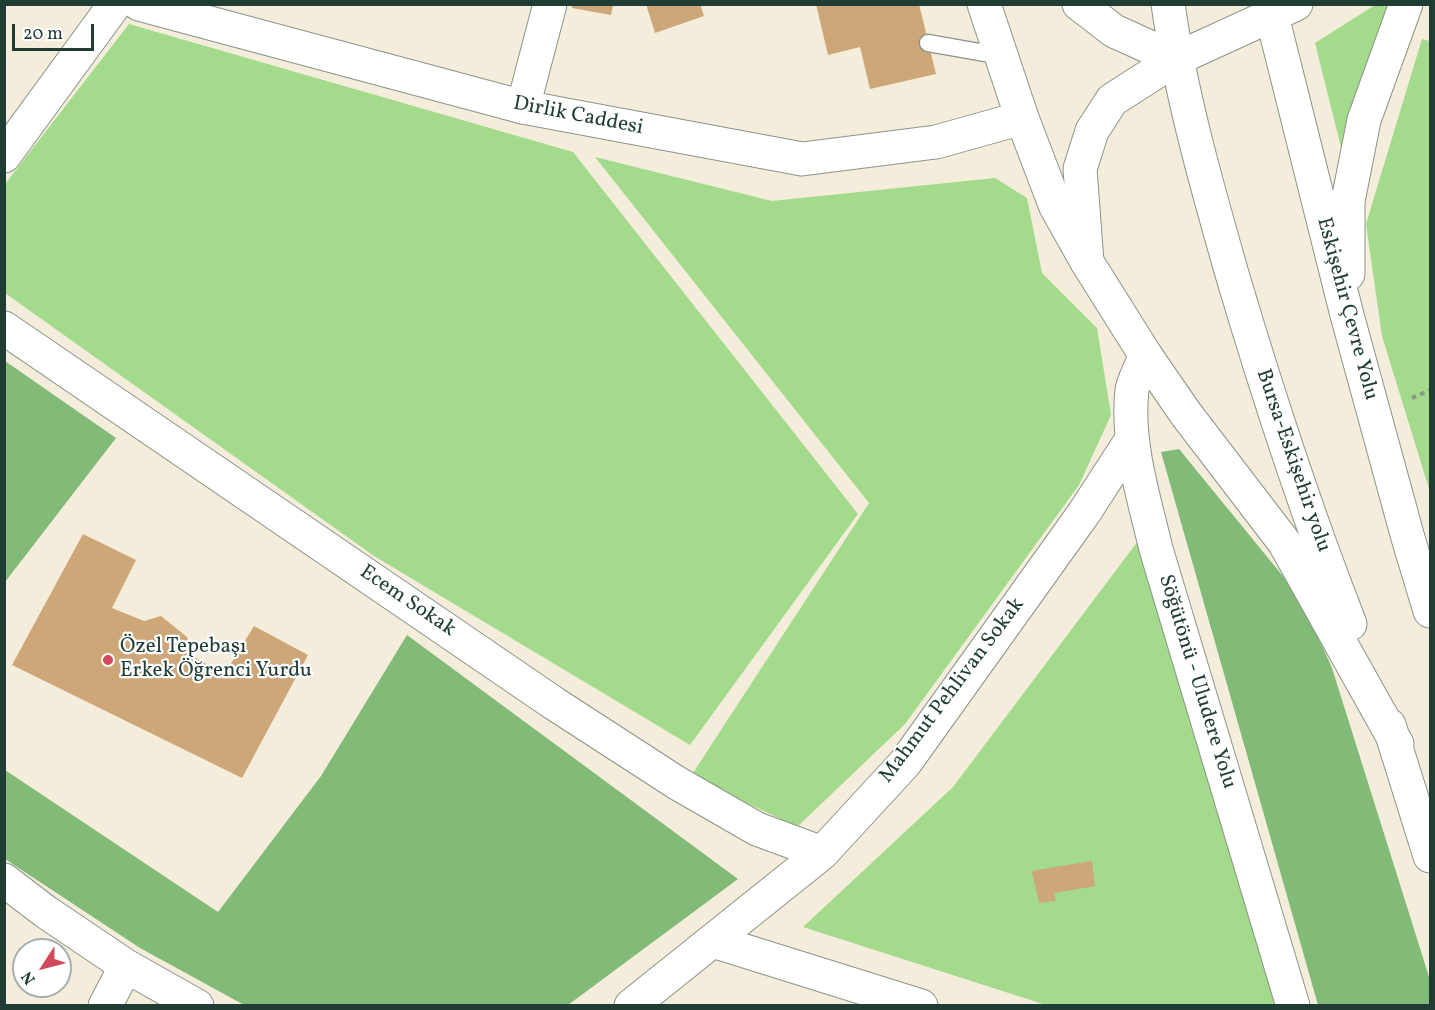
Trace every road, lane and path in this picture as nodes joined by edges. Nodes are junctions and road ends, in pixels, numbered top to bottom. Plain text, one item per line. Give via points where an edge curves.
1 (115, 4) edge
2 (139, 4) edge
3 (550, 4) edge
4 (984, 4) edge
5 (1080, 4) edge
6 (1168, 4) edge
7 (1406, 4) edge
8 (1279, 8) edge
9 (928, 43) dead end
10 (1002, 56) junction
11 (1176, 59) junction
12 (523, 108) junction
13 (1022, 118) junction
14 (4, 156) edge
15 (1088, 262) junction
16 (1347, 315) junction
17 (4, 328) edge
18 (1146, 356) junction
19 (1431, 390) edge
20 (1412, 398) dead end
21 (1132, 439) junction
22 (1431, 611) edge
23 (1397, 744) junction
24 (822, 853) junction
25 (1431, 856) edge
26 (4, 880) edge
27 (713, 941) junction
28 (126, 966) junction
29 (105, 1005) edge
30 (196, 1005) edge
31 (631, 1005) edge
32 (921, 1005) edge
33 (1293, 1005) edge

1 - 14 main road
2 - 12 main road, Dirlik Caddesi
3 - 12 main road
4 - 10 main road
5 - 11 main road via 1114,31
6 - 11 main road
7 - 16 main road via 1364,120 1348,201
8 - 11 main road
8 - 16 main road, Eskişehir Çevre Yolu
9 - 10 lane
10 - 13 main road
11 - 15 main road via 1112,100 1092,130 1080,169
11 - 23 main road, Bursa-Eskişehir yolu via 1216,217 1264,381 1319,546
12 - 13 main road, Dirlik Caddesi via 802,159 936,142
13 - 15 main road via 1056,207
15 - 18 main road
16 - 22 main road, Eskişehir Çevre Yolu
17 - 24 main road, Ecem Sokak via 677,783 757,829
18 - 21 main road, Söğütönü - Uludere Yolu via 1132,388
18 - 23 main road via 1284,542
19 - 20 path
21 - 24 main road, Mahmut Pehlivan Sokak via 1084,513 906,762
21 - 33 main road, Söğütönü - Uludere Yolu via 1156,549
23 - 25 main road, Bursa-Eskişehir yolu
24 - 27 main road, Mahmut Pehlivan Sokak
26 - 28 main road
27 - 31 main road, Mahmut Pehlivan Sokak
27 - 32 main road
28 - 29 main road
28 - 30 main road

